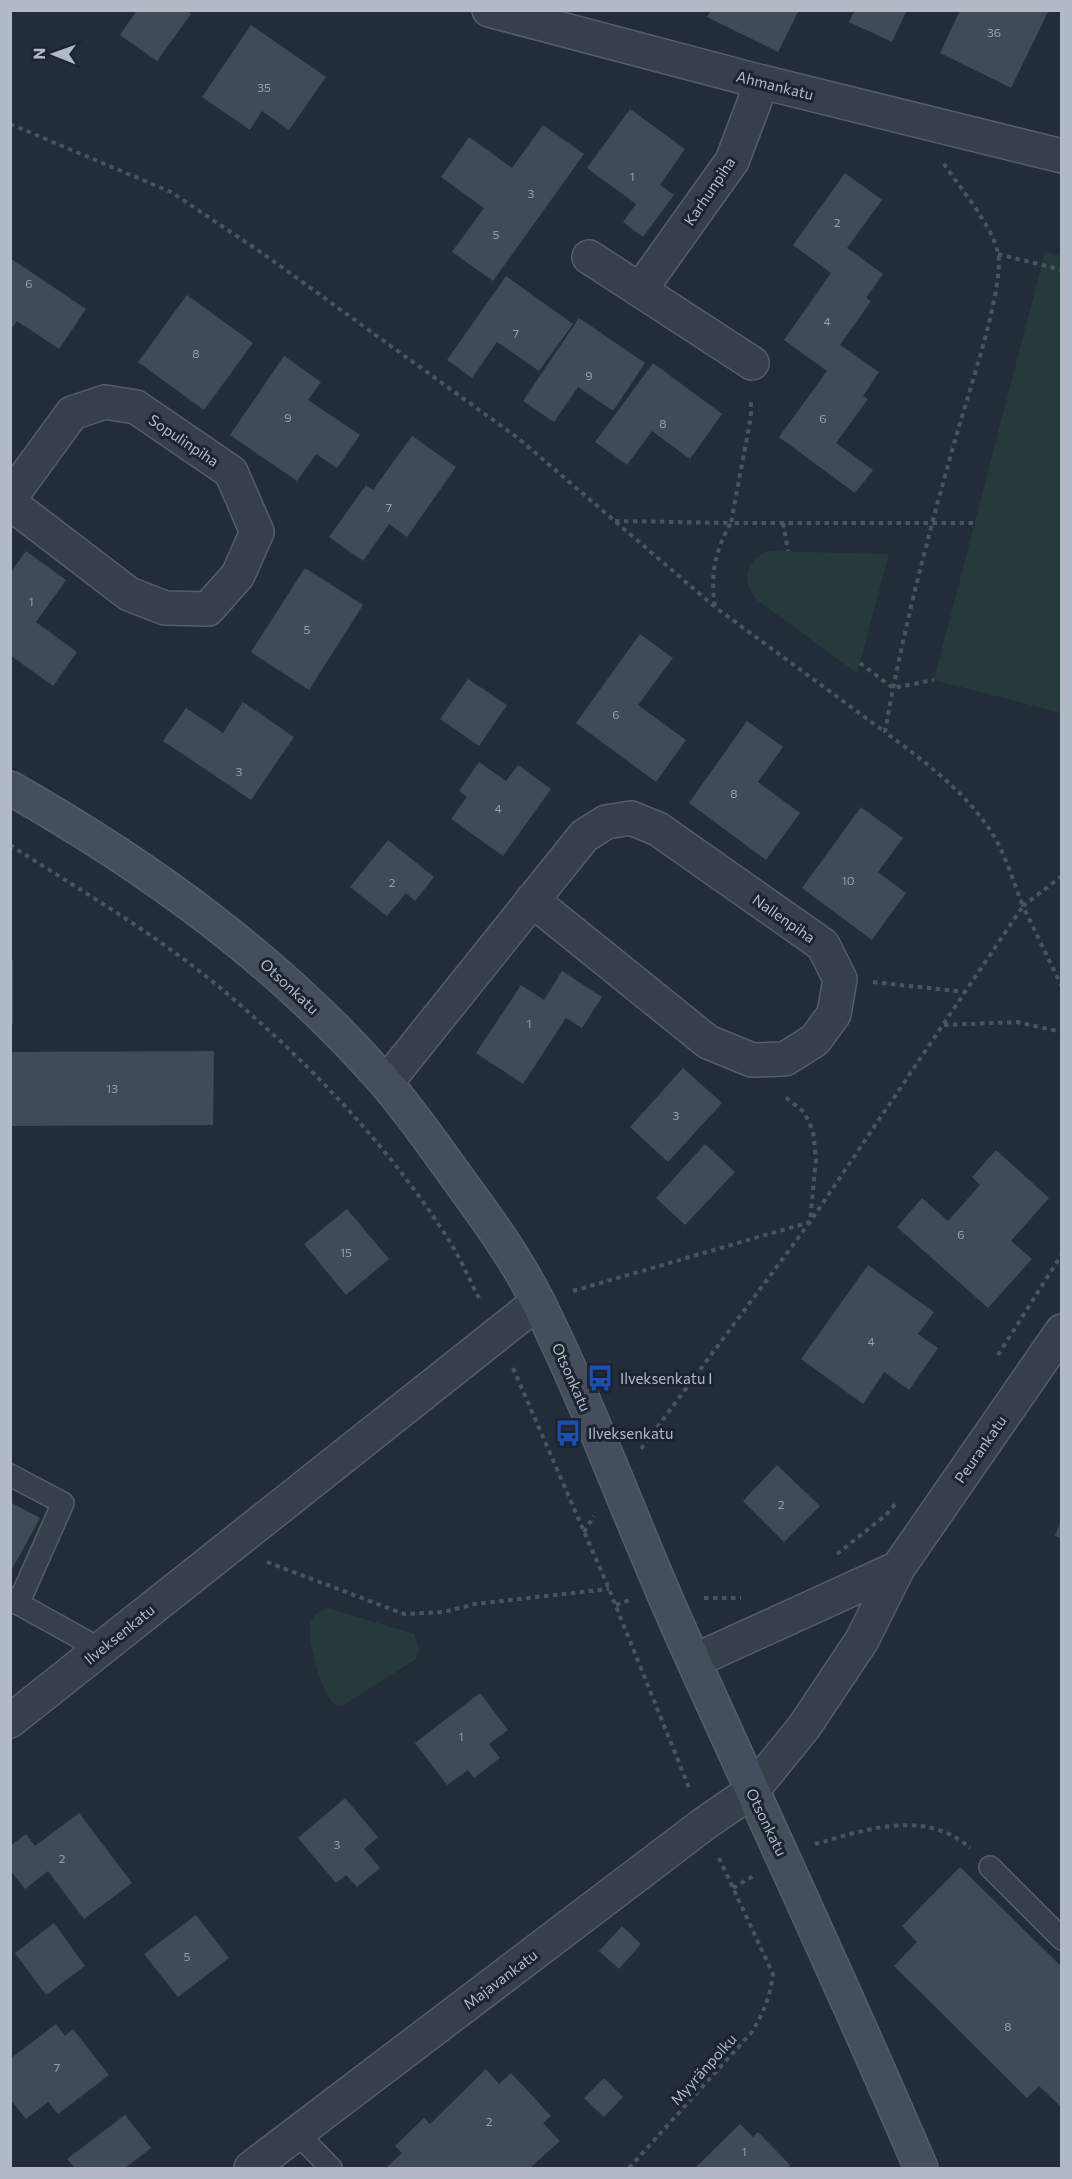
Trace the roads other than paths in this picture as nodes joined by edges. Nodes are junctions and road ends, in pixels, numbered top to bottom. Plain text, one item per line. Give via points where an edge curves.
1 (489, 10) edge
2 (762, 82) junction
3 (1062, 156) edge
4 (589, 257) dead end
5 (640, 290) junction
6 (753, 363) road end
7 (10, 498) edge
8 (10, 503) edge
9 (10, 788) edge
10 (532, 900) junction
11 (386, 1083) junction
12 (538, 1302) junction
13 (1062, 1331) edge
14 (10, 1475) edge
15 (898, 1568) junction
16 (14, 1602) edge
17 (100, 1649) junction
18 (694, 1661) junction
19 (10, 1721) edge
20 (752, 1791) junction
21 (990, 1867) road end
22 (1062, 1939) edge
23 (297, 2133) junction
24 (251, 2169) edge
25 (331, 2169) edge
26 (921, 2169) edge

1 - 2 street, Ahmankatu
2 - 3 street, Ahmankatu
2 - 5 street, Karhunpiha via 732,161
4 - 5 street
5 - 6 street
7 - 8 street, Sopulinpiha via 72,413 105,402 136,407 231,472 257,532 238,575 208,609 165,608 129,594
9 - 11 street, Otsonkatu via 120,855 238,939 296,990
10 - 10 street, Nallenpiha via 708,1042 752,1060 785,1059 815,1040 834,1014 840,979 823,945 658,829 631,818 606,822 584,836
10 - 11 street, Nallenpiha
11 - 12 street, Otsonkatu via 504,1244
12 - 17 street, Ilveksenkatu
12 - 18 street, Otsonkatu
13 - 15 street, Peurankatu
14 - 16 lane via 63,1503
15 - 18 street
15 - 20 street, Peurankatu via 862,1640 804,1727
16 - 17 lane
17 - 19 street, Ilveksenkatu
18 - 20 street, Otsonkatu
20 - 23 street, Majavankatu
20 - 26 street, Otsonkatu
21 - 22 lane
23 - 24 street, Majavankatu
23 - 25 lane

